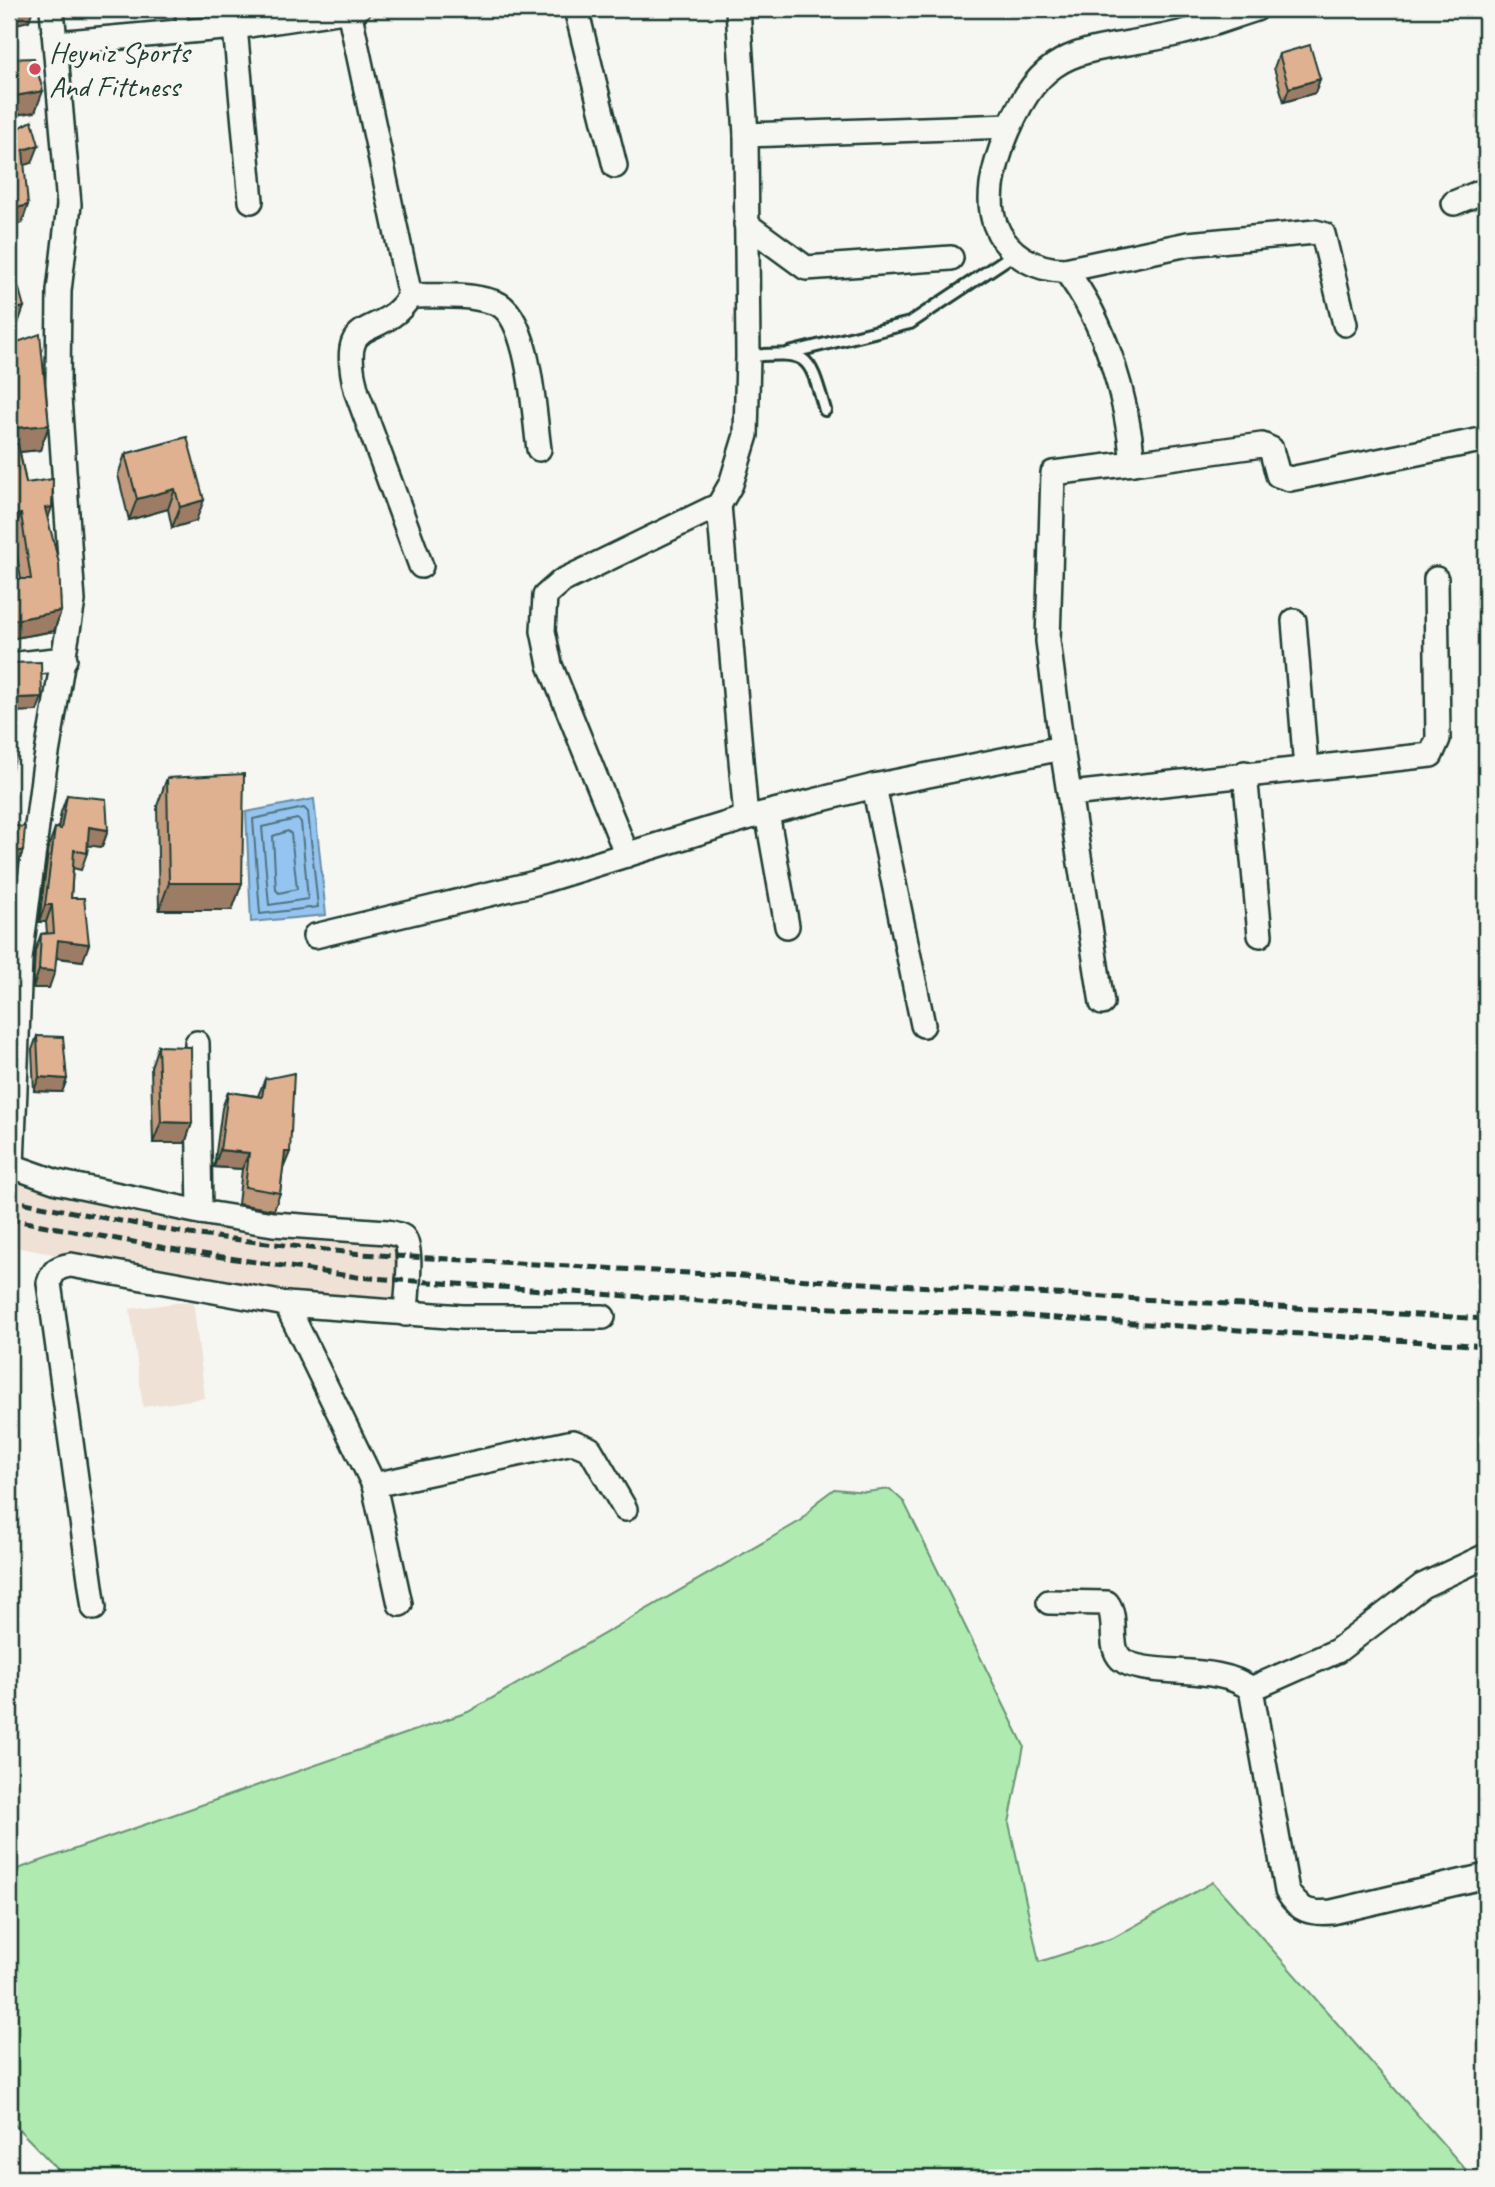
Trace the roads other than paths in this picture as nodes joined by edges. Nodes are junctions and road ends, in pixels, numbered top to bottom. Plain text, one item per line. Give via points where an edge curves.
1 (52, 9) edge
2 (576, 9) edge
3 (738, 9) edge
4 (1256, 9) edge
5 (354, 10) edge
6 (182, 20) edge
7 (235, 27) junction
8 (56, 43) junction
9 (1010, 126) junction
10 (746, 135) junction
11 (615, 166) dead end
12 (1486, 190) edge
13 (251, 201) dead end
14 (1454, 202) dead end
15 (746, 224) junction
16 (1014, 254) junction
17 (951, 258) dead end
18 (1065, 270) junction
19 (410, 296) junction
20 (1345, 324) dead end
21 (789, 353) junction
22 (748, 356) junction
23 (825, 410) dead end
24 (1486, 439) edge
25 (539, 449) dead end
26 (1133, 463) junction
27 (719, 505) junction
28 (421, 566) dead end
29 (1436, 579) dead end
30 (1294, 621) dead end
31 (65, 659) junction
32 (9, 665) edge
33 (1062, 748) junction
34 (1306, 768) junction
35 (1245, 773) junction
36 (874, 786) junction
37 (1071, 794) junction
38 (757, 816) junction
39 (627, 855) junction
40 (787, 926) dead end
41 (1259, 935) dead end
42 (315, 936) dead end
43 (1102, 1003) dead end
44 (922, 1025) dead end
45 (197, 1043) dead end
46 (10, 1166) edge
47 (200, 1212) junction
48 (286, 1304) junction
49 (406, 1314) junction
50 (603, 1317) dead end
51 (374, 1485) junction
52 (625, 1509) dead end
53 (1486, 1556) edge
54 (1049, 1602) dead end
55 (400, 1604) dead end
56 (94, 1608) dead end
57 (1251, 1689) junction
58 (1486, 1876) edge

1 - 8 street
2 - 11 street
3 - 10 street
4 - 9 street via 1180,33 1073,53 1033,84
5 - 7 street
5 - 19 street
6 - 7 street
6 - 8 street
7 - 13 street
8 - 31 street via 69,205 59,291 58,383 73,601
9 - 10 street
9 - 16 street via 992,174 995,223
10 - 15 street
12 - 14 street
15 - 17 street via 806,268
15 - 22 street
16 - 18 street via 1045,270
16 - 21 lane via 910,323
18 - 20 street via 1188,244 1315,232 1323,234
18 - 26 street via 1081,290 1106,345 1131,436
19 - 25 street via 457,296 498,303 512,316 522,336
19 - 28 street via 399,313 361,330 352,345 350,366
21 - 22 lane
21 - 23 lane via 813,367
22 - 27 street via 746,435 731,484
24 - 26 street via 1290,479 1278,474 1271,449 1262,444
26 - 33 street via 1053,472 1048,641
27 - 38 street
27 - 39 street via 562,581 545,596 543,631 550,665
29 - 34 street via 1438,740 1431,755
30 - 34 street
31 - 32 street
31 - 46 street via 44,771 20,959
33 - 36 street
33 - 37 street
34 - 35 street
35 - 37 street
35 - 41 street
36 - 38 street
36 - 44 street
37 - 43 street
38 - 39 street
38 - 40 street
39 - 42 street via 535,883
45 - 47 street
46 - 47 street via 57,1182
47 - 49 street via 402,1237 410,1256
48 - 49 street
48 - 51 street
48 - 56 street via 71,1265 52,1273 49,1283
49 - 50 street
51 - 52 street via 573,1442 590,1449
51 - 55 street
53 - 57 street via 1422,1586 1336,1651
54 - 57 street via 1107,1603 1113,1611 1115,1651 1121,1660 1240,1680
57 - 58 street via 1287,1891 1297,1906 1313,1914 1332,1912

